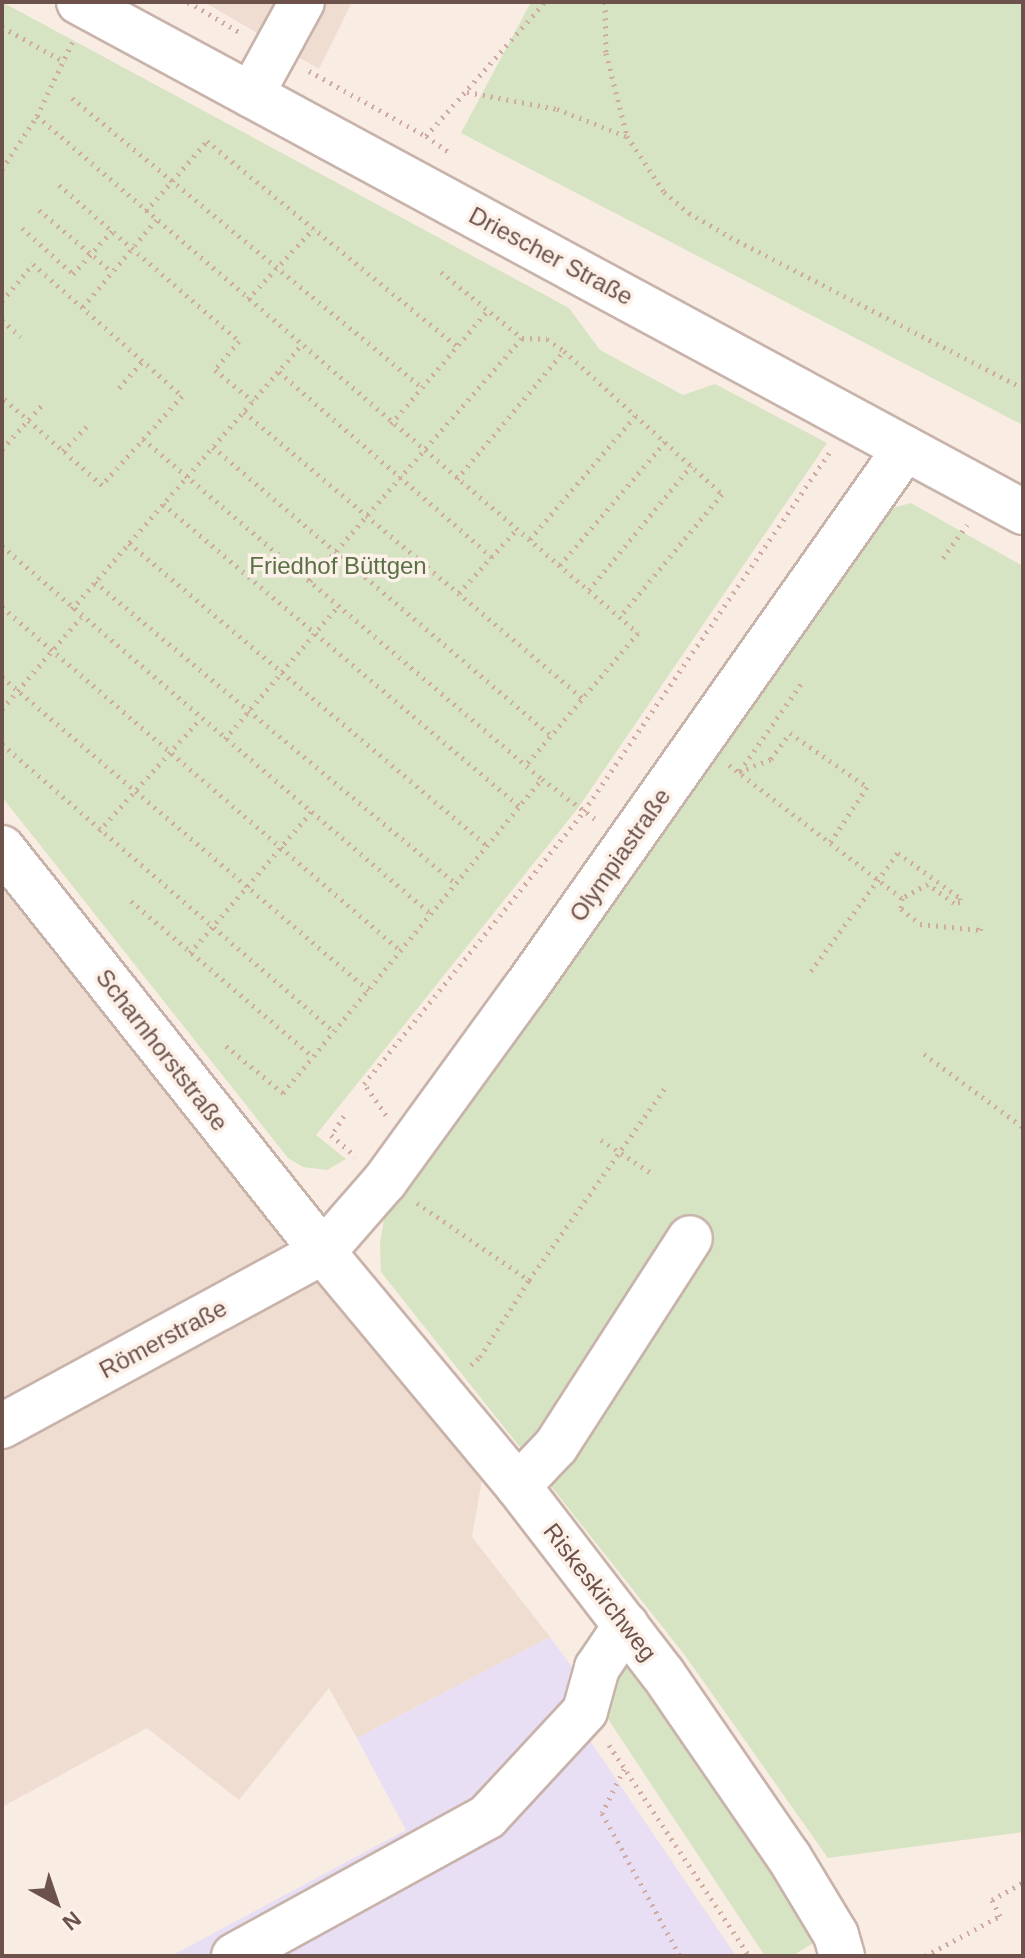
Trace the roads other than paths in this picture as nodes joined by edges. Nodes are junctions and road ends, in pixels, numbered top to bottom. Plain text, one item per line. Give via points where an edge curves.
1 (302, 2) edge
2 (76, 20) edge
3 (251, 95) junction
4 (905, 449) junction
5 (1023, 512) edge
6 (2, 848) edge
7 (690, 1238) dead end
8 (323, 1252) junction
9 (2, 1426) edge
10 (518, 1486) junction
11 (626, 1625) junction
12 (234, 1956) edge
13 (842, 1956) edge

1 - 3 street
2 - 3 street, Driescher Straße
3 - 4 street, Driescher Straße
4 - 5 street, Driescher Straße
4 - 8 street, Olympiastraße via 524,990 385,1181
6 - 8 street, Scharnhorststraße
7 - 10 street via 556,1446
8 - 9 street, Römerstraße
8 - 10 street, Riskeskirchweg
10 - 11 street, Riskeskirchweg
11 - 12 street via 597,1668 585,1711 487,1817
11 - 13 street, Riskeskirchweg via 789,1857 836,1935

